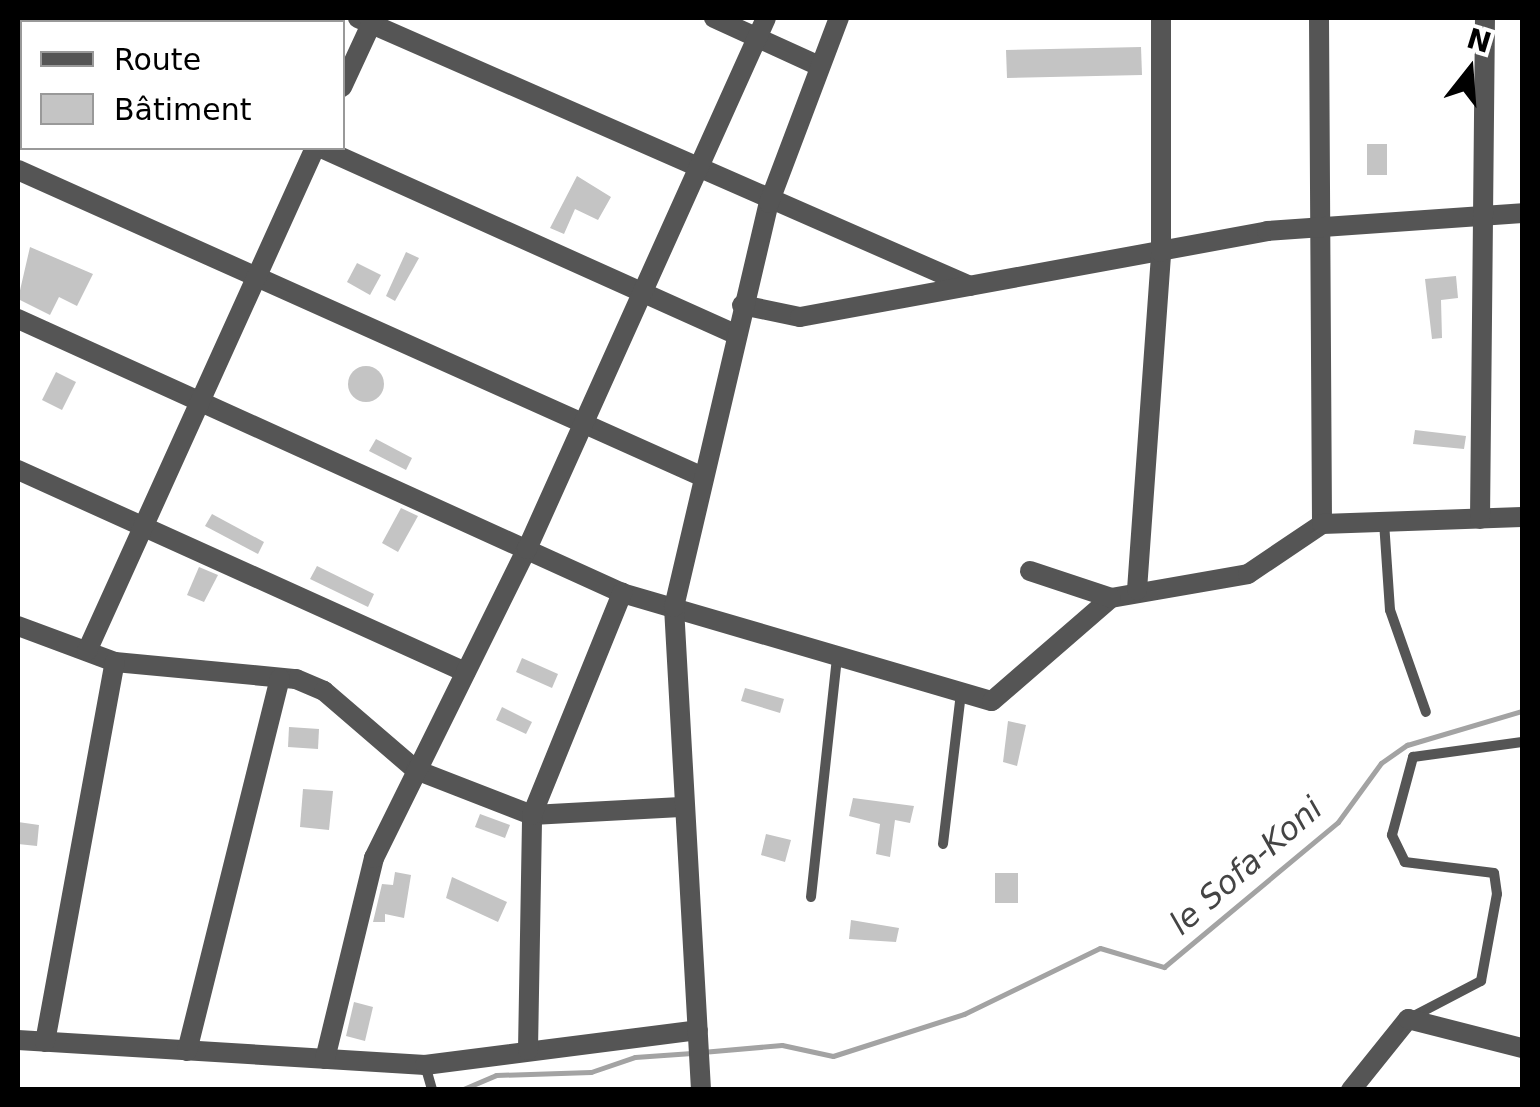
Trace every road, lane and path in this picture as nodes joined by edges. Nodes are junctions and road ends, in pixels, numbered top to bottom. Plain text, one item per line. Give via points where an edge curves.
1 (714, 18) edge
2 (839, 18) edge
3 (1160, 18) edge
4 (1319, 18) edge
5 (1486, 18) edge
6 (368, 20) edge
7 (762, 27) edge
8 (817, 64) junction
9 (345, 78) edge
10 (317, 150) edge
11 (322, 150) edge
12 (18, 170) edge
13 (697, 171) junction
14 (769, 203) junction
15 (1522, 213) edge
16 (1488, 214) junction
17 (1325, 226) junction
18 (1161, 252) junction
19 (254, 276) junction
20 (971, 287) junction
21 (642, 293) junction
22 (742, 305) junction
23 (18, 319) edge
24 (734, 334) junction
25 (199, 400) junction
26 (583, 423) junction
27 (18, 470) edge
28 (704, 477) junction
29 (1522, 517) edge
30 (1480, 519) junction
31 (1384, 522) junction
32 (1322, 524) junction
33 (142, 526) junction
34 (527, 548) junction
35 (1030, 571) dead end
36 (1136, 590) junction
37 (622, 593) junction
38 (1111, 598) junction
39 (674, 606) junction
40 (18, 626) edge
41 (87, 651) junction
42 (837, 655) junction
43 (115, 662) junction
44 (466, 672) junction
45 (280, 678) junction
46 (961, 692) junction
47 (1426, 712) dead end
48 (1522, 742) edge
49 (416, 770) junction
50 (681, 807) junction
51 (532, 815) junction
52 (942, 844) dead end
53 (811, 897) dead end
54 (1408, 1019) junction
55 (698, 1035) junction
56 (18, 1040) edge
57 (45, 1042) junction
58 (1522, 1048) edge
59 (528, 1050) junction
60 (187, 1051) junction
61 (325, 1059) junction
62 (424, 1065) junction
63 (432, 1090) edge
64 (701, 1090) edge
65 (1351, 1090) edge

1 - 7 street
2 - 8 street
3 - 18 street
4 - 17 street
5 - 16 street
6 - 9 street
6 - 13 street
7 - 8 street
7 - 13 street
8 - 14 street
10 - 19 street
11 - 21 street
12 - 19 street
13 - 14 street
13 - 21 street
14 - 20 street
14 - 22 street
15 - 16 street
16 - 17 street
16 - 30 street
17 - 18 street
17 - 32 street
18 - 20 street
18 - 36 street
19 - 25 street
19 - 26 street
20 - 22 street via 800,317
21 - 24 street
21 - 26 street
22 - 24 street
23 - 25 street
24 - 28 street
25 - 33 street
25 - 34 street
26 - 28 street
26 - 34 street
27 - 33 street
28 - 39 street
29 - 30 street
30 - 31 street
31 - 32 street
31 - 47 lane via 1390,610
32 - 36 street via 1248,574
33 - 41 street
33 - 44 street
34 - 37 street
34 - 44 street
35 - 38 street
36 - 38 street
37 - 39 street
37 - 51 street
38 - 46 street via 992,701
39 - 42 street
39 - 50 street
40 - 41 street
41 - 43 street
42 - 46 street
42 - 53 lane
43 - 45 street
43 - 57 street
44 - 49 street
45 - 49 street via 324,691
45 - 60 street
46 - 52 lane
48 - 54 lane via 1412,757 1392,835 1405,862 1494,873 1498,894 1481,980
49 - 51 street
49 - 61 street via 374,858
50 - 51 street
50 - 55 street
51 - 59 street
54 - 58 street
54 - 65 street
55 - 59 street
55 - 64 street
56 - 57 street
57 - 60 street
59 - 62 street
60 - 61 street
61 - 62 street
62 - 63 lane

